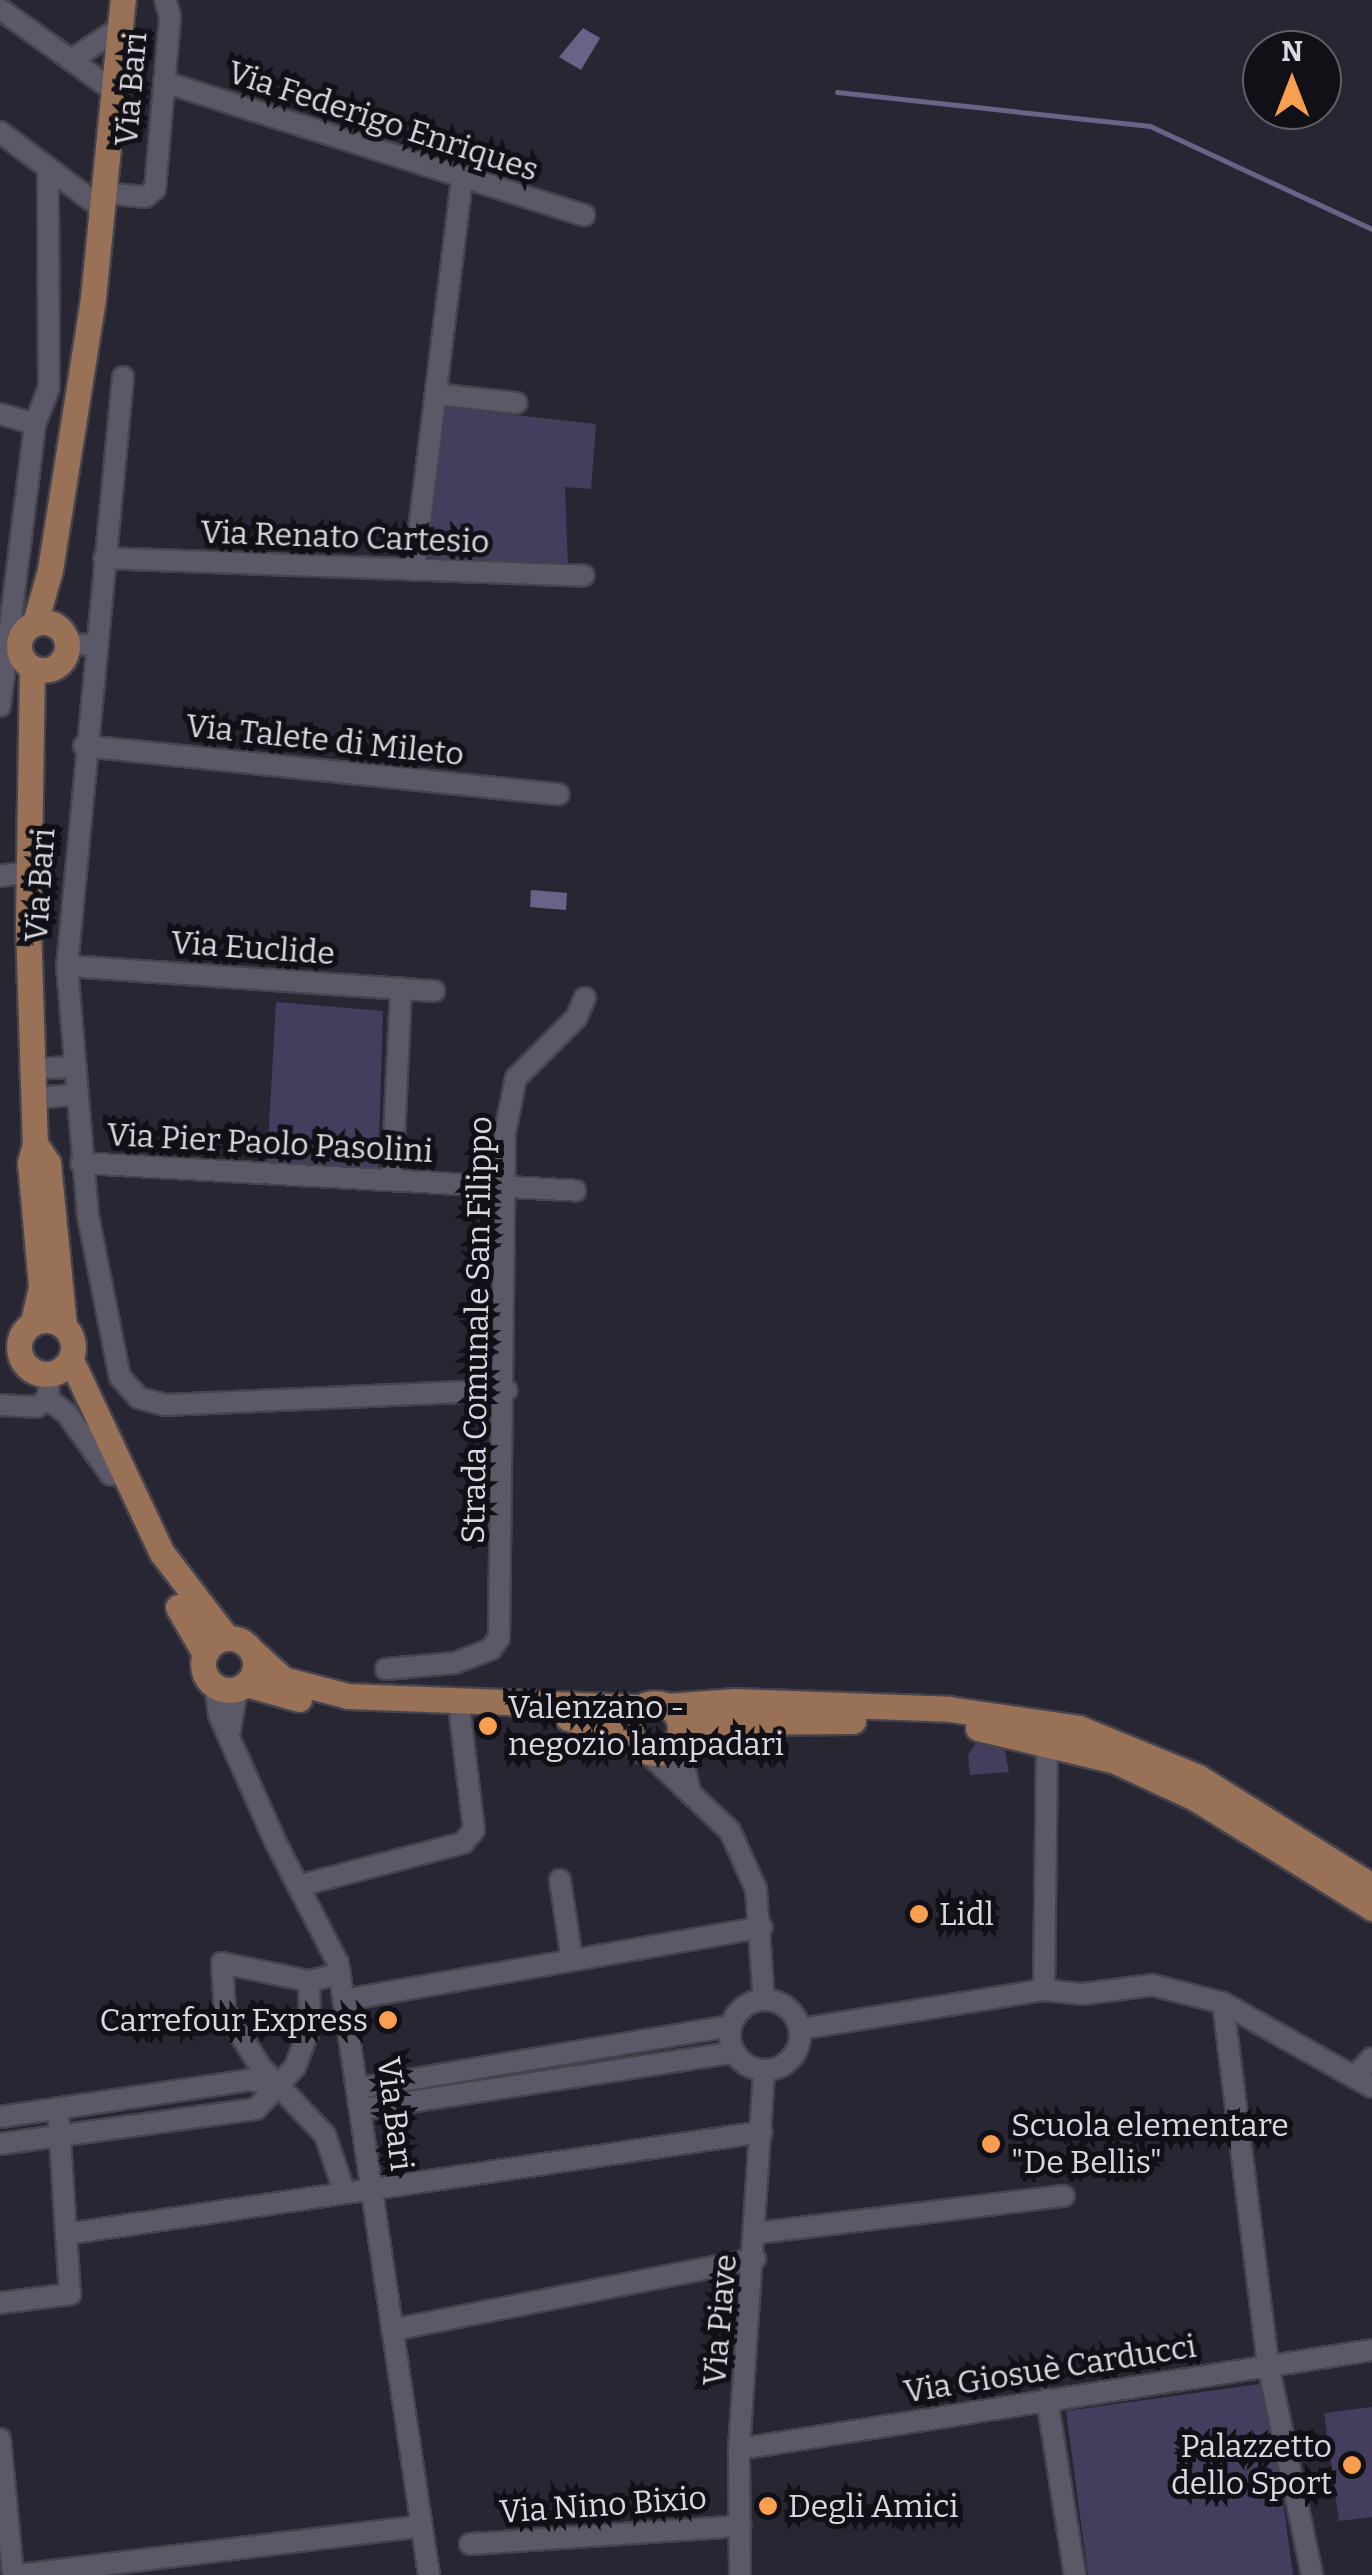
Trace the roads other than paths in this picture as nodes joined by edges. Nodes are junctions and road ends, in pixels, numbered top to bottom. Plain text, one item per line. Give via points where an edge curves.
1 (124, 0) edge
2 (166, 0) edge
3 (0, 9) edge
4 (120, 28) junction
5 (74, 58) junction
6 (164, 82) junction
7 (114, 91) junction
8 (0, 132) edge
9 (48, 168) junction
10 (462, 180) junction
11 (104, 201) junction
12 (584, 215) dead end
13 (123, 376) dead end
14 (436, 394) junction
15 (516, 403) dead end
16 (0, 414) edge
17 (35, 424) junction
18 (104, 558) junction
19 (414, 570) junction
20 (584, 576) dead end
21 (63, 635) junction
22 (22, 654) edge
23 (0, 706) edge
24 (84, 746) junction
25 (560, 794) dead end
26 (28, 872) junction
27 (0, 876) edge
28 (67, 966) junction
29 (401, 988) junction
30 (434, 991) dead end
31 (585, 998) dead end
32 (72, 1067) junction
33 (30, 1069) junction
34 (74, 1095) junction
35 (33, 1098) junction
36 (35, 1144) junction
37 (82, 1162) junction
38 (392, 1180) junction
39 (504, 1186) junction
40 (575, 1191) dead end
41 (64, 1326) junction
42 (19, 1327) edge
43 (0, 1346) edge
44 (23, 1362) junction
45 (56, 1377) junction
46 (507, 1390) junction
47 (0, 1405) edge
48 (227, 1638) junction
49 (252, 1650) junction
50 (204, 1654) junction
51 (455, 1663) junction
52 (386, 1669) dead end
53 (232, 1687) junction
54 (654, 1706) junction
55 (458, 1708) junction
56 (678, 1736) junction
57 (1048, 1740) junction
58 (639, 1744) junction
59 (690, 1787) junction
60 (560, 1880) dead end
61 (298, 1886) junction
62 (1372, 1886) edge
63 (1372, 1908) edge
64 (762, 1927) junction
65 (572, 1960) junction
66 (340, 1974) junction
67 (309, 1981) junction
68 (1044, 1990) junction
69 (346, 2000) junction
70 (764, 2000) junction
71 (1223, 2003) junction
72 (731, 2026) junction
73 (800, 2029) junction
74 (734, 2052) junction
75 (1372, 2058) edge
76 (764, 2070) junction
77 (1363, 2082) edge
78 (278, 2087) junction
79 (362, 2098) junction
80 (58, 2110) junction
81 (0, 2117) edge
82 (762, 2132) junction
83 (60, 2135) junction
84 (0, 2144) edge
85 (372, 2189) junction
86 (344, 2194) junction
87 (1064, 2196) dead end
88 (757, 2233) junction
89 (66, 2234) junction
90 (755, 2259) junction
91 (0, 2303) edge
92 (392, 2330) junction
93 (1372, 2350) edge
94 (1268, 2364) junction
95 (1047, 2399) junction
96 (0, 2439) edge
97 (738, 2449) junction
98 (2, 2475) edge
99 (421, 2526) junction
100 (740, 2526) junction
101 (470, 2544) dead end
102 (16, 2575) edge
103 (430, 2575) edge
104 (740, 2575) edge
105 (1075, 2575) edge
106 (1312, 2575) edge

1 - 4 main road, Via Bari
2 - 6 street, Via Bari
3 - 5 street
4 - 5 street
4 - 7 main road, Via Bari
5 - 7 street
6 - 10 street, Via Federigo Enriques
6 - 11 street, Via Bari via 152,195
7 - 11 main road, Via Bari
8 - 9 street
9 - 11 street
9 - 17 street, Via Bari via 50,378
10 - 12 street, Via Federigo Enriques
10 - 14 street
11 - 21 main road, Via Bari via 50,570
13 - 18 street, Via Bari
14 - 15 street
14 - 19 street
16 - 17 street
17 - 22 street, Via Bari
18 - 19 street, Via Renato Cartesio
18 - 21 street, Via Bari
19 - 20 street, Via Renato Cartesio
21 - 22 main road, Via Bari
21 - 22 main road, Via Bari
21 - 24 street, Via Bari
22 - 23 street, Via Bari
22 - 26 main road, Via Bari via 36,728
24 - 25 street, Via Talete di Mileto
24 - 28 street, Via Bari
26 - 27 street
26 - 33 main road, Via Bari
28 - 29 street, Via Euclide
28 - 32 street, Via Bari
29 - 30 street, Via Euclide
29 - 38 street
31 - 39 street, Strada Comunale San Filippo via 576,1018 516,1078
32 - 33 street
32 - 34 street, Via Bari
33 - 35 main road, Via Bari
34 - 35 street
34 - 37 street, Via Bari
35 - 36 main road, Via Bari
36 - 41 main road, Via Bari via 48,1163
36 - 42 main road, Via Bari via 30,1163 41,1287
37 - 38 street, Via Pier Paolo Pasolini
37 - 46 street, Via Bari via 116,1364 132,1393 165,1405
38 - 39 street, Via Pier Paolo Pasolini
39 - 40 street, Via Pier Paolo Pasolini
39 - 46 street, Strada Comunale San Filippo
41 - 42 main road
41 - 45 main road, Via Bari via 74,1342
42 - 44 main road, Via Bari
43 - 44 main road
44 - 45 main road
45 - 47 street via 36,1407
45 - 48 main road via 162,1553
45 - 50 main road via 79,1406
46 - 51 street, Strada Comunale San Filippo via 499,1638 491,1649
48 - 49 main road
48 - 50 main road
49 - 53 main road via 255,1668
49 - 55 main road via 267,1668 301,1686
50 - 53 main road via 204,1672
51 - 52 street, Strada Comunale San Filippo
51 - 55 street
53 - 55 main road via 354,1708
53 - 61 street, Via Bari via 231,1742
54 - 55 main road
54 - 56 main road
54 - 58 main road via 631,1719
54 - 62 main road via 735,1701 949,1709 1079,1728 1198,1777
55 - 58 main road via 584,1718
55 - 61 street via 474,1830 464,1843
56 - 57 main road via 708,1722 823,1720 975,1728
56 - 58 main road via 661,1752
56 - 59 street
57 - 63 main road via 1193,1797
57 - 68 street
58 - 59 street
59 - 64 street via 730,1831 756,1889
60 - 65 street
61 - 66 street, Via Bari
64 - 65 street
64 - 70 street
65 - 69 street
66 - 67 street
66 - 69 street, Via Bari
67 - 78 street via 310,2027 295,2067
67 - 78 street via 222,1964 225,2012
68 - 71 street via 1083,1994 1152,1985
68 - 73 street
69 - 79 street, Via Bari
70 - 72 street via 743,2008
70 - 73 street via 784,2005
71 - 77 street
71 - 94 street
72 - 74 street
72 - 79 street
73 - 76 street via 792,2058
74 - 76 street
74 - 79 street
75 - 77 street
76 - 82 street, Via Piave
78 - 80 street via 250,2080
78 - 83 street via 256,2109
78 - 86 street via 325,2135
79 - 85 street, Via Bari
80 - 81 street
80 - 83 street
82 - 85 street
82 - 88 street, Via Piave
83 - 84 street
83 - 89 street
85 - 86 street
85 - 92 street, Via Bari
86 - 89 street
87 - 88 street
88 - 90 street, Via Piave
89 - 91 street via 70,2294
90 - 92 street
90 - 97 street, Via Piave
92 - 99 street, Via Bari
93 - 94 street, Via Giosuè Carducci
94 - 95 street, Via Giosuè Carducci
94 - 106 street
95 - 97 street, Via Giosuè Carducci
95 - 105 street
96 - 98 street
97 - 100 street, Via Piave
98 - 102 street
99 - 102 street
99 - 103 street, Via Bari
100 - 101 street, Via Nino Bixio
100 - 104 street, Via Piave

